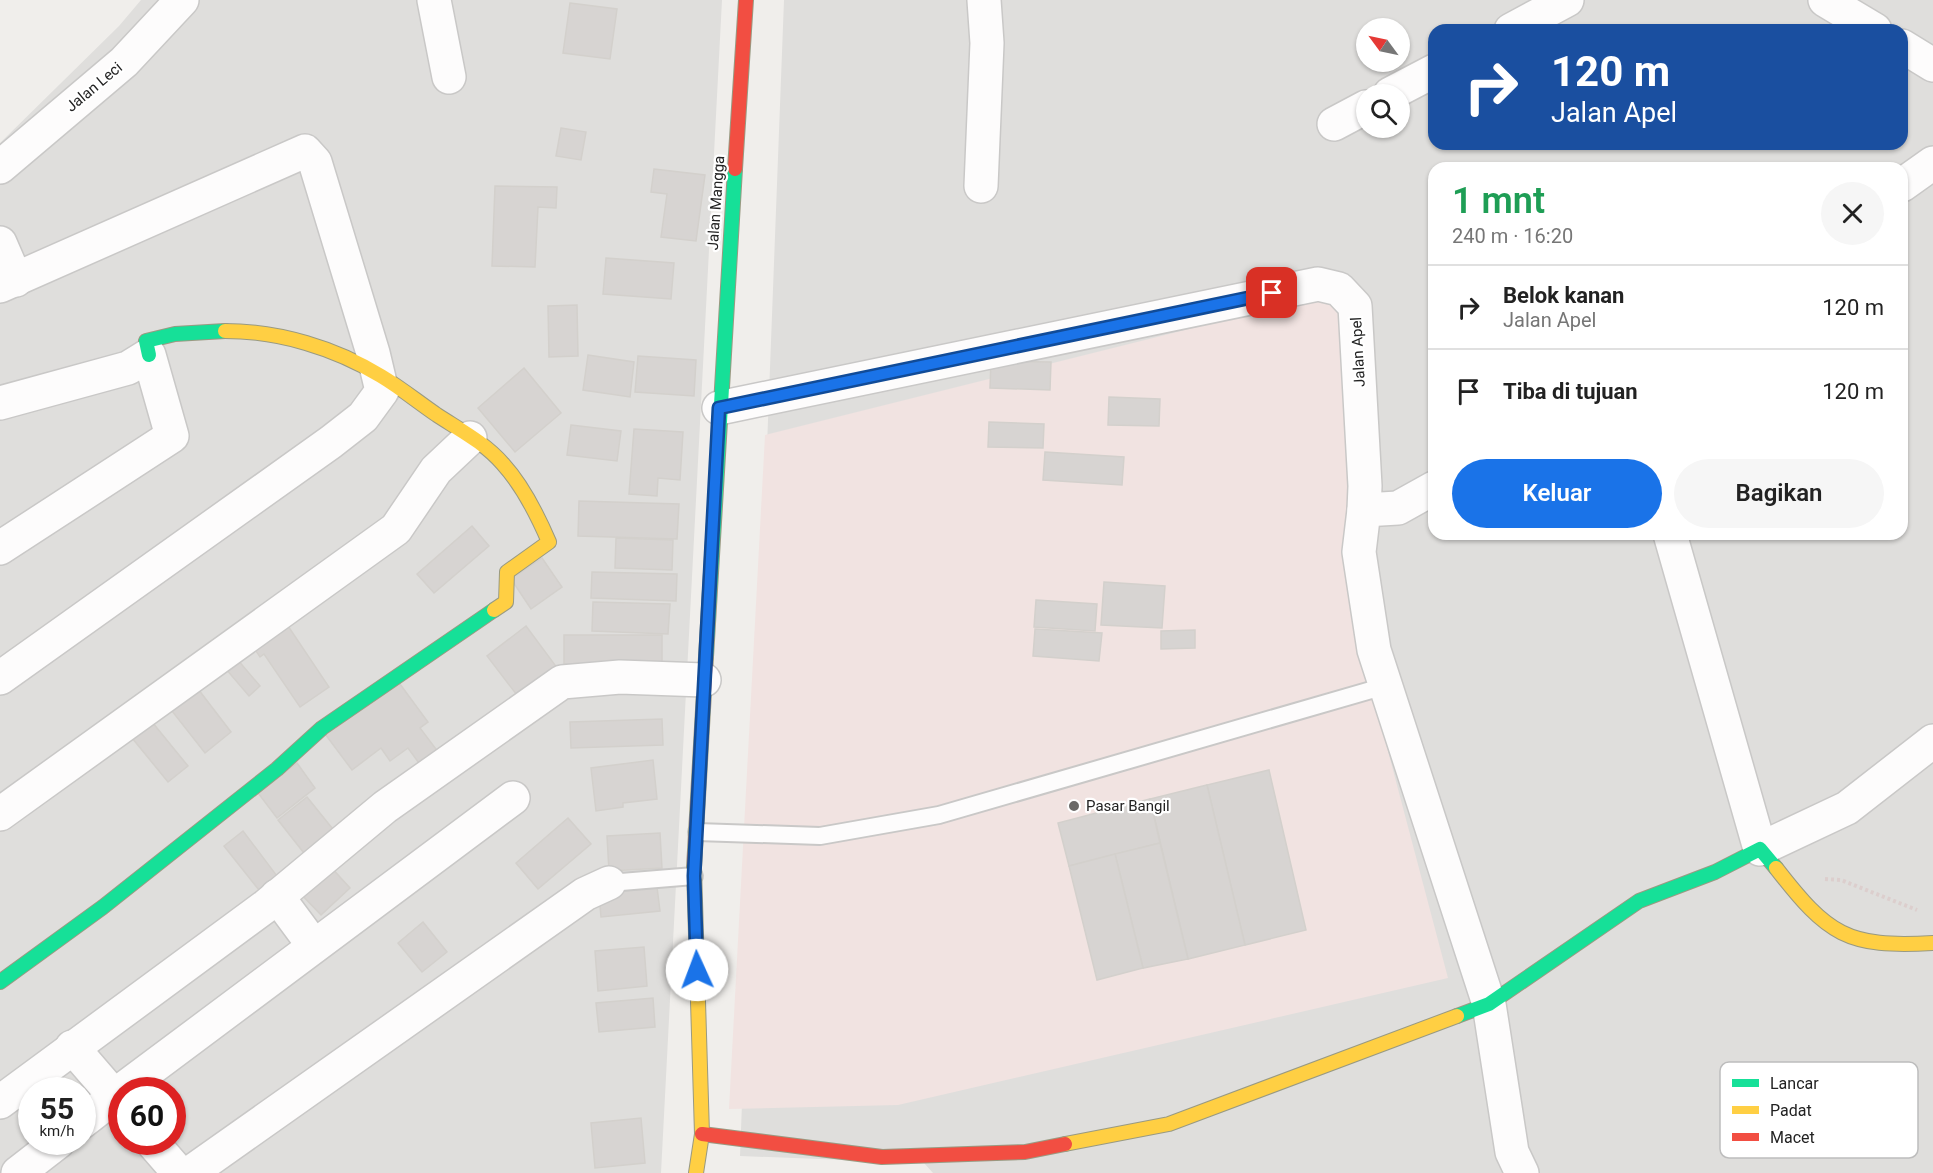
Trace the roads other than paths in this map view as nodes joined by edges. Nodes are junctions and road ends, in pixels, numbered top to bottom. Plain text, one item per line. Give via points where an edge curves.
1 (182, 0) edge
2 (434, 0) edge
3 (746, 0) edge
4 (984, 0) edge
5 (1567, 0) edge
6 (1825, 0) edge
7 (1522, 24) edge
8 (1865, 24) edge
9 (1908, 49) edge
10 (1933, 64) edge
11 (1428, 74) edge
12 (449, 77) dead end
13 (1409, 84) edge
14 (1356, 112) edge
15 (1334, 124) dead end
16 (1933, 163) edge
17 (0, 167) edge
18 (1908, 181) edge
19 (981, 186) dead end
20 (0, 243) edge
21 (8, 283) edge
22 (149, 355) junction
23 (378, 375) junction
24 (0, 403) edge
25 (719, 408) junction
26 (470, 438) junction
27 (1428, 491) edge
28 (1364, 510) junction
29 (1672, 540) edge
30 (0, 548) edge
31 (0, 678) edge
32 (704, 680) junction
33 (1385, 686) junction
34 (1933, 741) edge
35 (513, 798) dead end
36 (0, 814) edge
37 (697, 832) junction
38 (1769, 858) junction
39 (694, 876) junction
40 (609, 883) joint
41 (277, 896) junction
42 (1933, 943) edge
43 (314, 946) junction
44 (0, 982) edge
45 (1488, 1004) junction
46 (72, 1047) junction
47 (145, 1077) edge
48 (108, 1084) edge
49 (0, 1102) edge
50 (702, 1134) junction
51 (41, 1155) edge
52 (163, 1155) edge
53 (18, 1173) edge
54 (179, 1173) edge
55 (190, 1173) edge
56 (696, 1173) edge
57 (1522, 1173) edge

1 - 17 street, Jalan Leci via 124,62
2 - 12 street
3 - 25 street, Jalan Mangga
4 - 19 street via 987,43
5 - 7 street
6 - 8 street
9 - 10 street
11 - 13 street
14 - 15 street
16 - 18 street
20 - 21 street
21 - 23 street via 305,152 315,162
22 - 23 street via 146,341 168,334 200,330 251,332 327,351
22 - 24 street via 128,368
22 - 30 street via 172,436
23 - 26 street
23 - 31 street via 382,391 363,417
25 - 28 street, Jalan Apel via 1318,284 1339,288 1355,306
25 - 32 street, Jalan Mangga
26 - 36 street via 436,470 396,529
26 - 44 street via 494,454 532,505 549,542 507,572 506,602 322,728 277,769 103,907
27 - 28 street via 1398,508
28 - 33 street, Jalan Apel via 1359,552 1374,650
29 - 38 street
32 - 37 street, Jalan Mangga
32 - 41 street via 620,677 562,682 385,807
33 - 37 lane via 939,815 820,836
33 - 45 street, Jalan Apel
34 - 38 street via 1847,808
35 - 43 street
37 - 39 street, Jalan Mangga
38 - 42 street via 1804,903 1830,928 1856,939 1897,945
38 - 45 street via 1715,872 1639,901
39 - 40 lane
39 - 50 street, Jalan Mangga
40 - 55 street via 585,894
41 - 43 street
41 - 46 street
43 - 47 street
45 - 50 street via 1169,1124 1025,1152 882,1157
45 - 57 street, Jalan Apel via 1512,1152
46 - 48 street
46 - 49 street
50 - 56 street, Jalan Mangga
51 - 53 street
52 - 54 street

